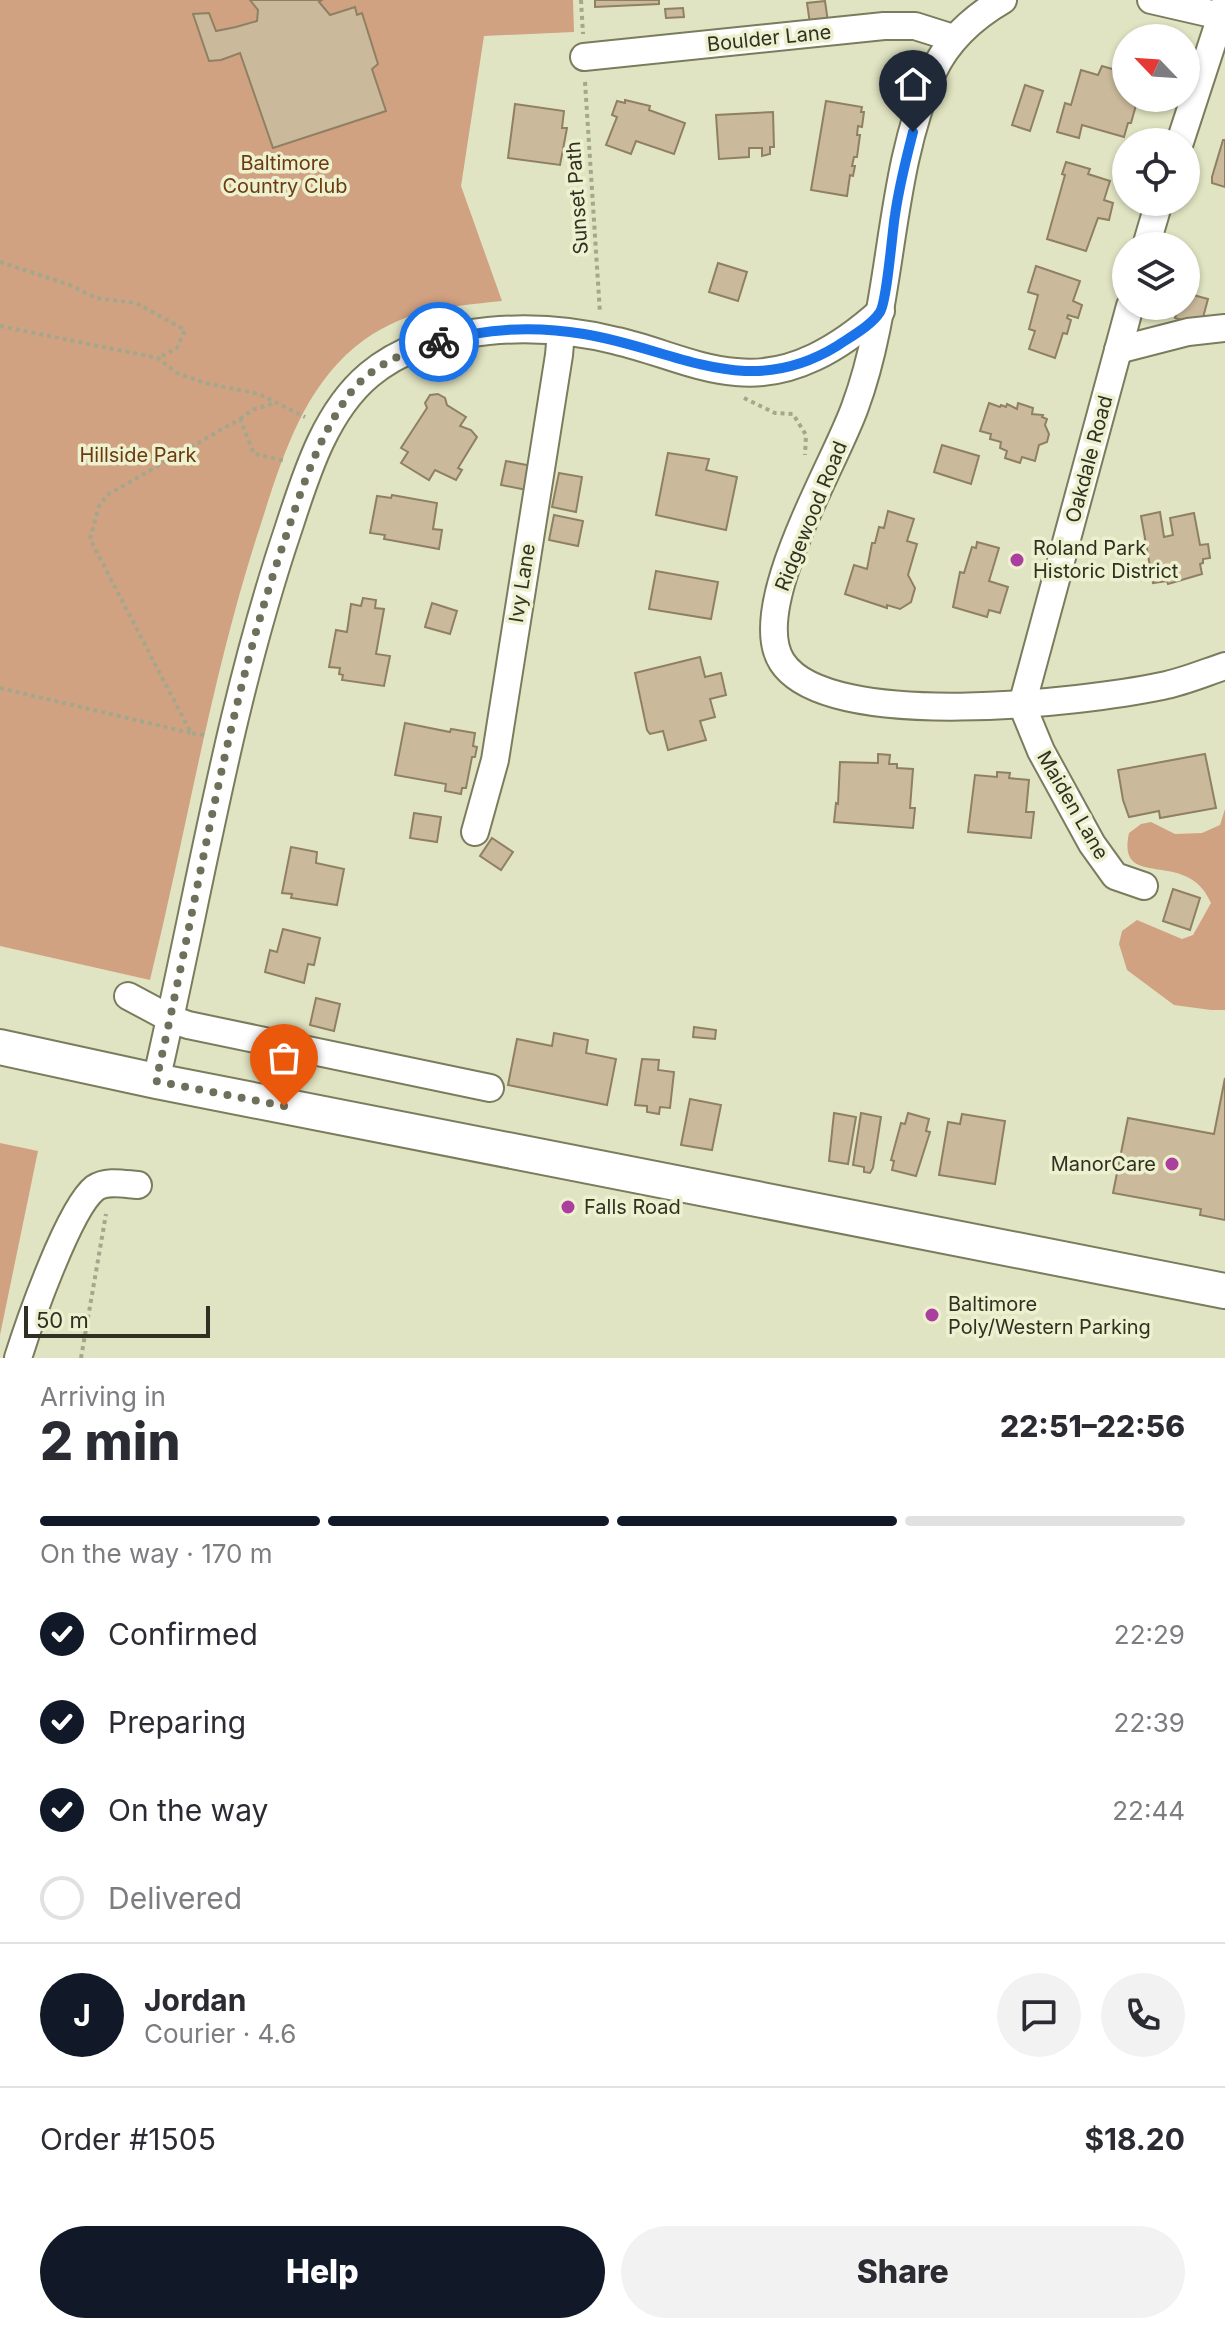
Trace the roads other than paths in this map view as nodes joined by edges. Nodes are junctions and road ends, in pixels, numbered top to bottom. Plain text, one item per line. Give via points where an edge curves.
1 (1003, 0) edge
2 (1151, 0) edge
3 (1224, 12) edge
4 (953, 38) junction
5 (584, 66) road end
6 (1185, 128) edge
7 (881, 311) junction
8 (1126, 320) edge
9 (1225, 328) edge
10 (561, 332) junction
11 (1118, 350) junction
12 (1225, 666) edge
13 (1022, 705) junction
14 (475, 832) dead end
15 (1144, 886) dead end
16 (128, 996) dead end
17 (171, 1019) junction
18 (0, 1047) edge
19 (156, 1081) junction
20 (490, 1088) dead end
21 (138, 1185) dead end
22 (1225, 1291) edge
23 (18, 1358) edge

1 - 4 street, Ridgewood Road
2 - 3 street
3 - 6 street
4 - 5 street, Boulder Lane via 915,26 884,26
4 - 7 street, Ridgewood Road via 919,107
7 - 10 street via 829,350 798,365 755,372 735,372 619,341
7 - 13 street, Ridgewood Road via 855,408 784,575 774,613 774,642 794,676 844,698 957,707
8 - 11 street, Oakdale Road
9 - 11 street
10 - 14 street, Ivy Lane via 495,760
10 - 17 street via 484,332 396,357 352,391 329,428 262,613
11 - 13 street, Oakdale Road
12 - 13 street, Ridgewood Road via 1154,688
13 - 15 street, Maiden Lane via 1092,844 1115,876
16 - 17 street
17 - 19 street
17 - 20 street
18 - 19 main road
19 - 22 main road
21 - 23 street via 106,1183 85,1199

